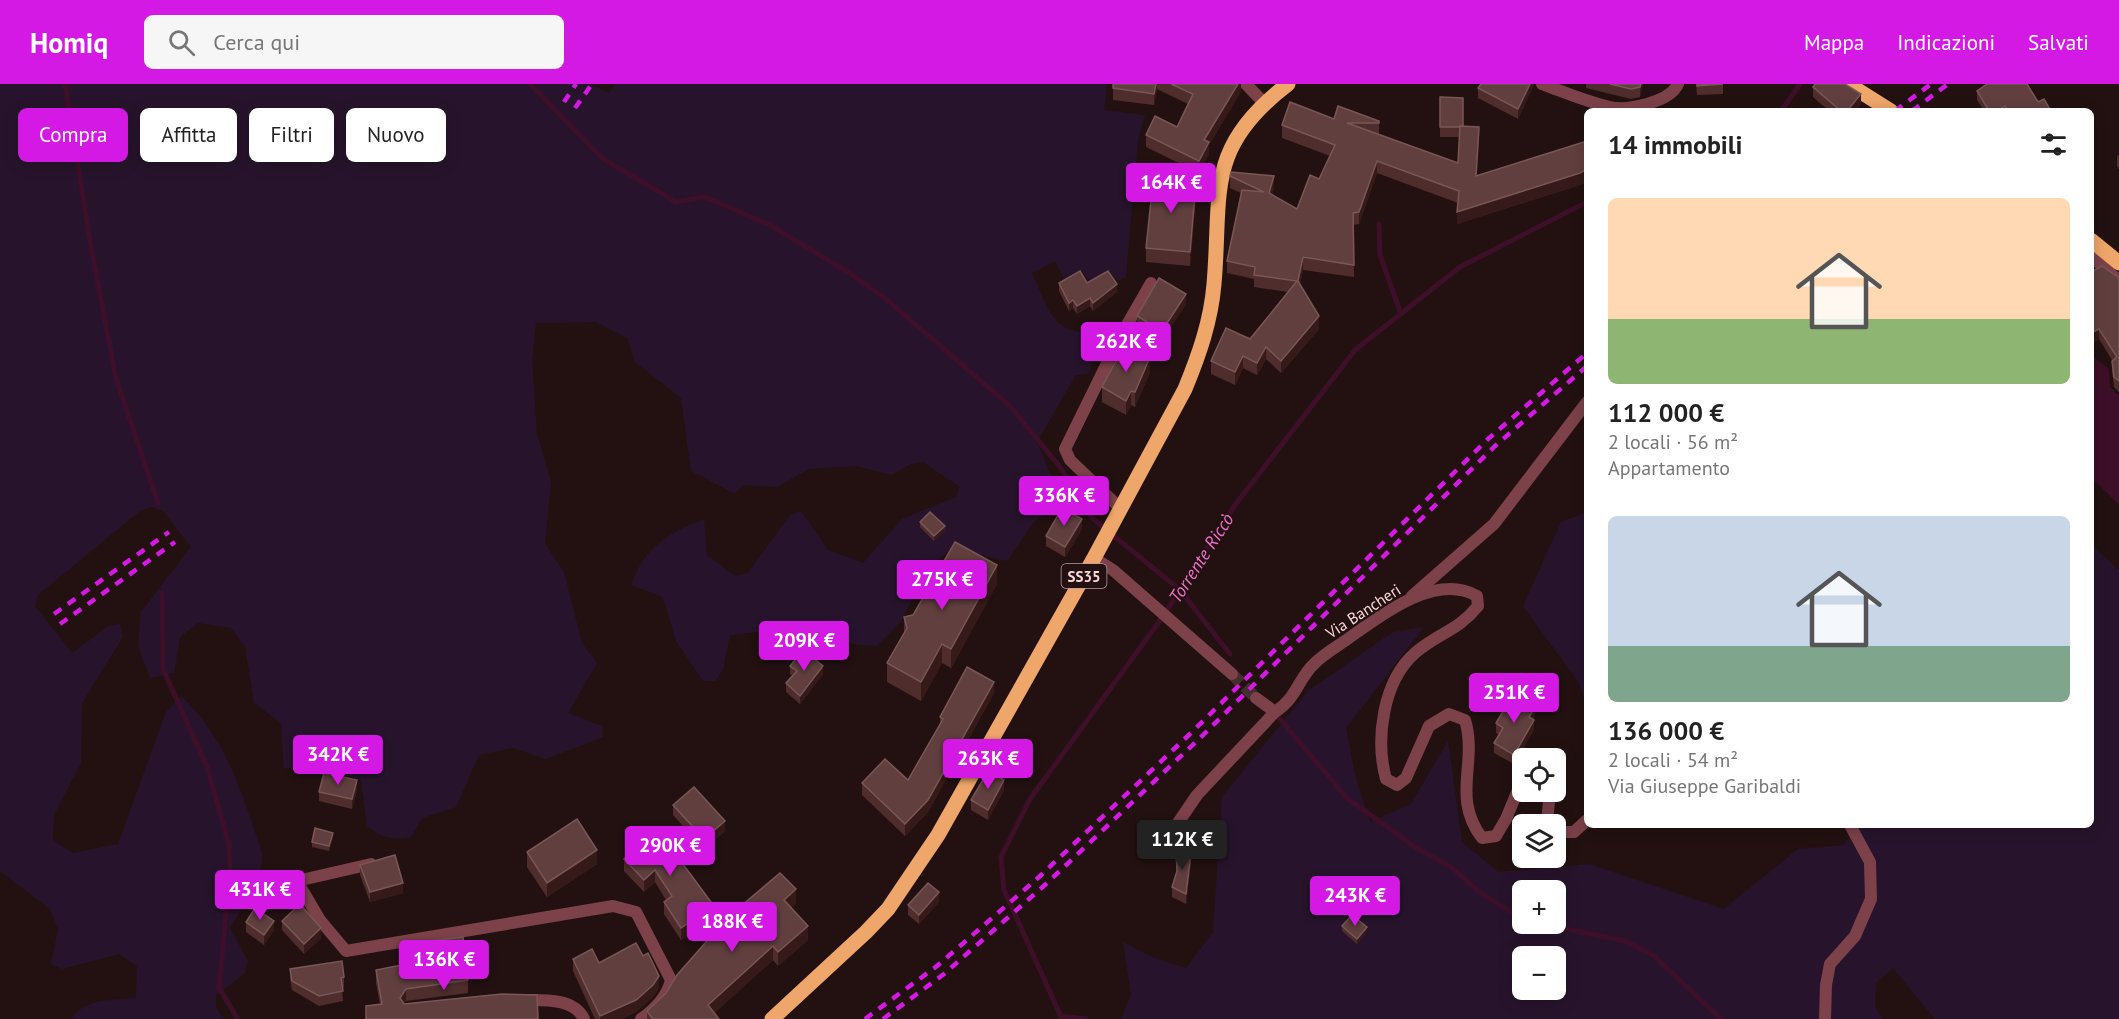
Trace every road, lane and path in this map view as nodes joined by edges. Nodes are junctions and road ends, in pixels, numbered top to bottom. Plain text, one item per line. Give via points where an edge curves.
1 (1246, 84) edge
2 (1288, 84) edge
3 (1542, 84) edge
4 (1678, 84) edge
5 (1848, 84) edge
6 (1264, 103) junction
7 (1886, 108) edge
8 (2094, 242) edge
9 (2094, 259) edge
10 (2119, 263) edge
11 (2119, 280) edge
12 (1151, 283) dead end
13 (1584, 406) edge
14 (1121, 509) junction
15 (1094, 558) junction
16 (1409, 598) junction
17 (1232, 675) tunnel mouth
18 (1256, 698) tunnel mouth
19 (1275, 711) junction
20 (1513, 802) edge
21 (1584, 823) edge
22 (1852, 828) edge
23 (1566, 832) edge
24 (1165, 842) dead end
25 (371, 864) edge
26 (512, 999) edge
27 (584, 1019) edge
28 (641, 1019) edge
29 (772, 1019) edge
30 (1825, 1019) edge

1 - 6 street
2 - 6 main road, SS35
3 - 4 street via 1617,108 1656,102 1672,93
5 - 7 main road
6 - 14 main road, SS35 via 1245,125 1221,172 1210,312 1195,364
8 - 10 main road
9 - 11 street
12 - 14 street via 1065,449 1070,460
13 - 16 street via 1494,525
14 - 15 main road, SS35
15 - 17 street via 1113,570
15 - 29 main road, SS35 via 912,877 866,932
16 - 19 street, Via Bancheri via 1313,664 1289,702
16 - 20 street, Via Bancheri via 1444,590 1467,590 1477,596 1478,606 1465,623 1414,654 1391,686 1384,719 1382,763 1386,779 1397,785 1406,778 1429,726 1449,714 1465,720 1470,739 1464,797 1482,838 1496,836
18 - 19 street
19 - 24 street, Via Bancheri via 1197,795
21 - 23 street via 1574,832
22 - 30 street via 1870,862 1871,899 1855,936 1830,964
25 - 28 street via 297,881 320,920 346,951 613,906 636,912 671,980 669,990
26 - 27 street via 555,1000 580,1011

